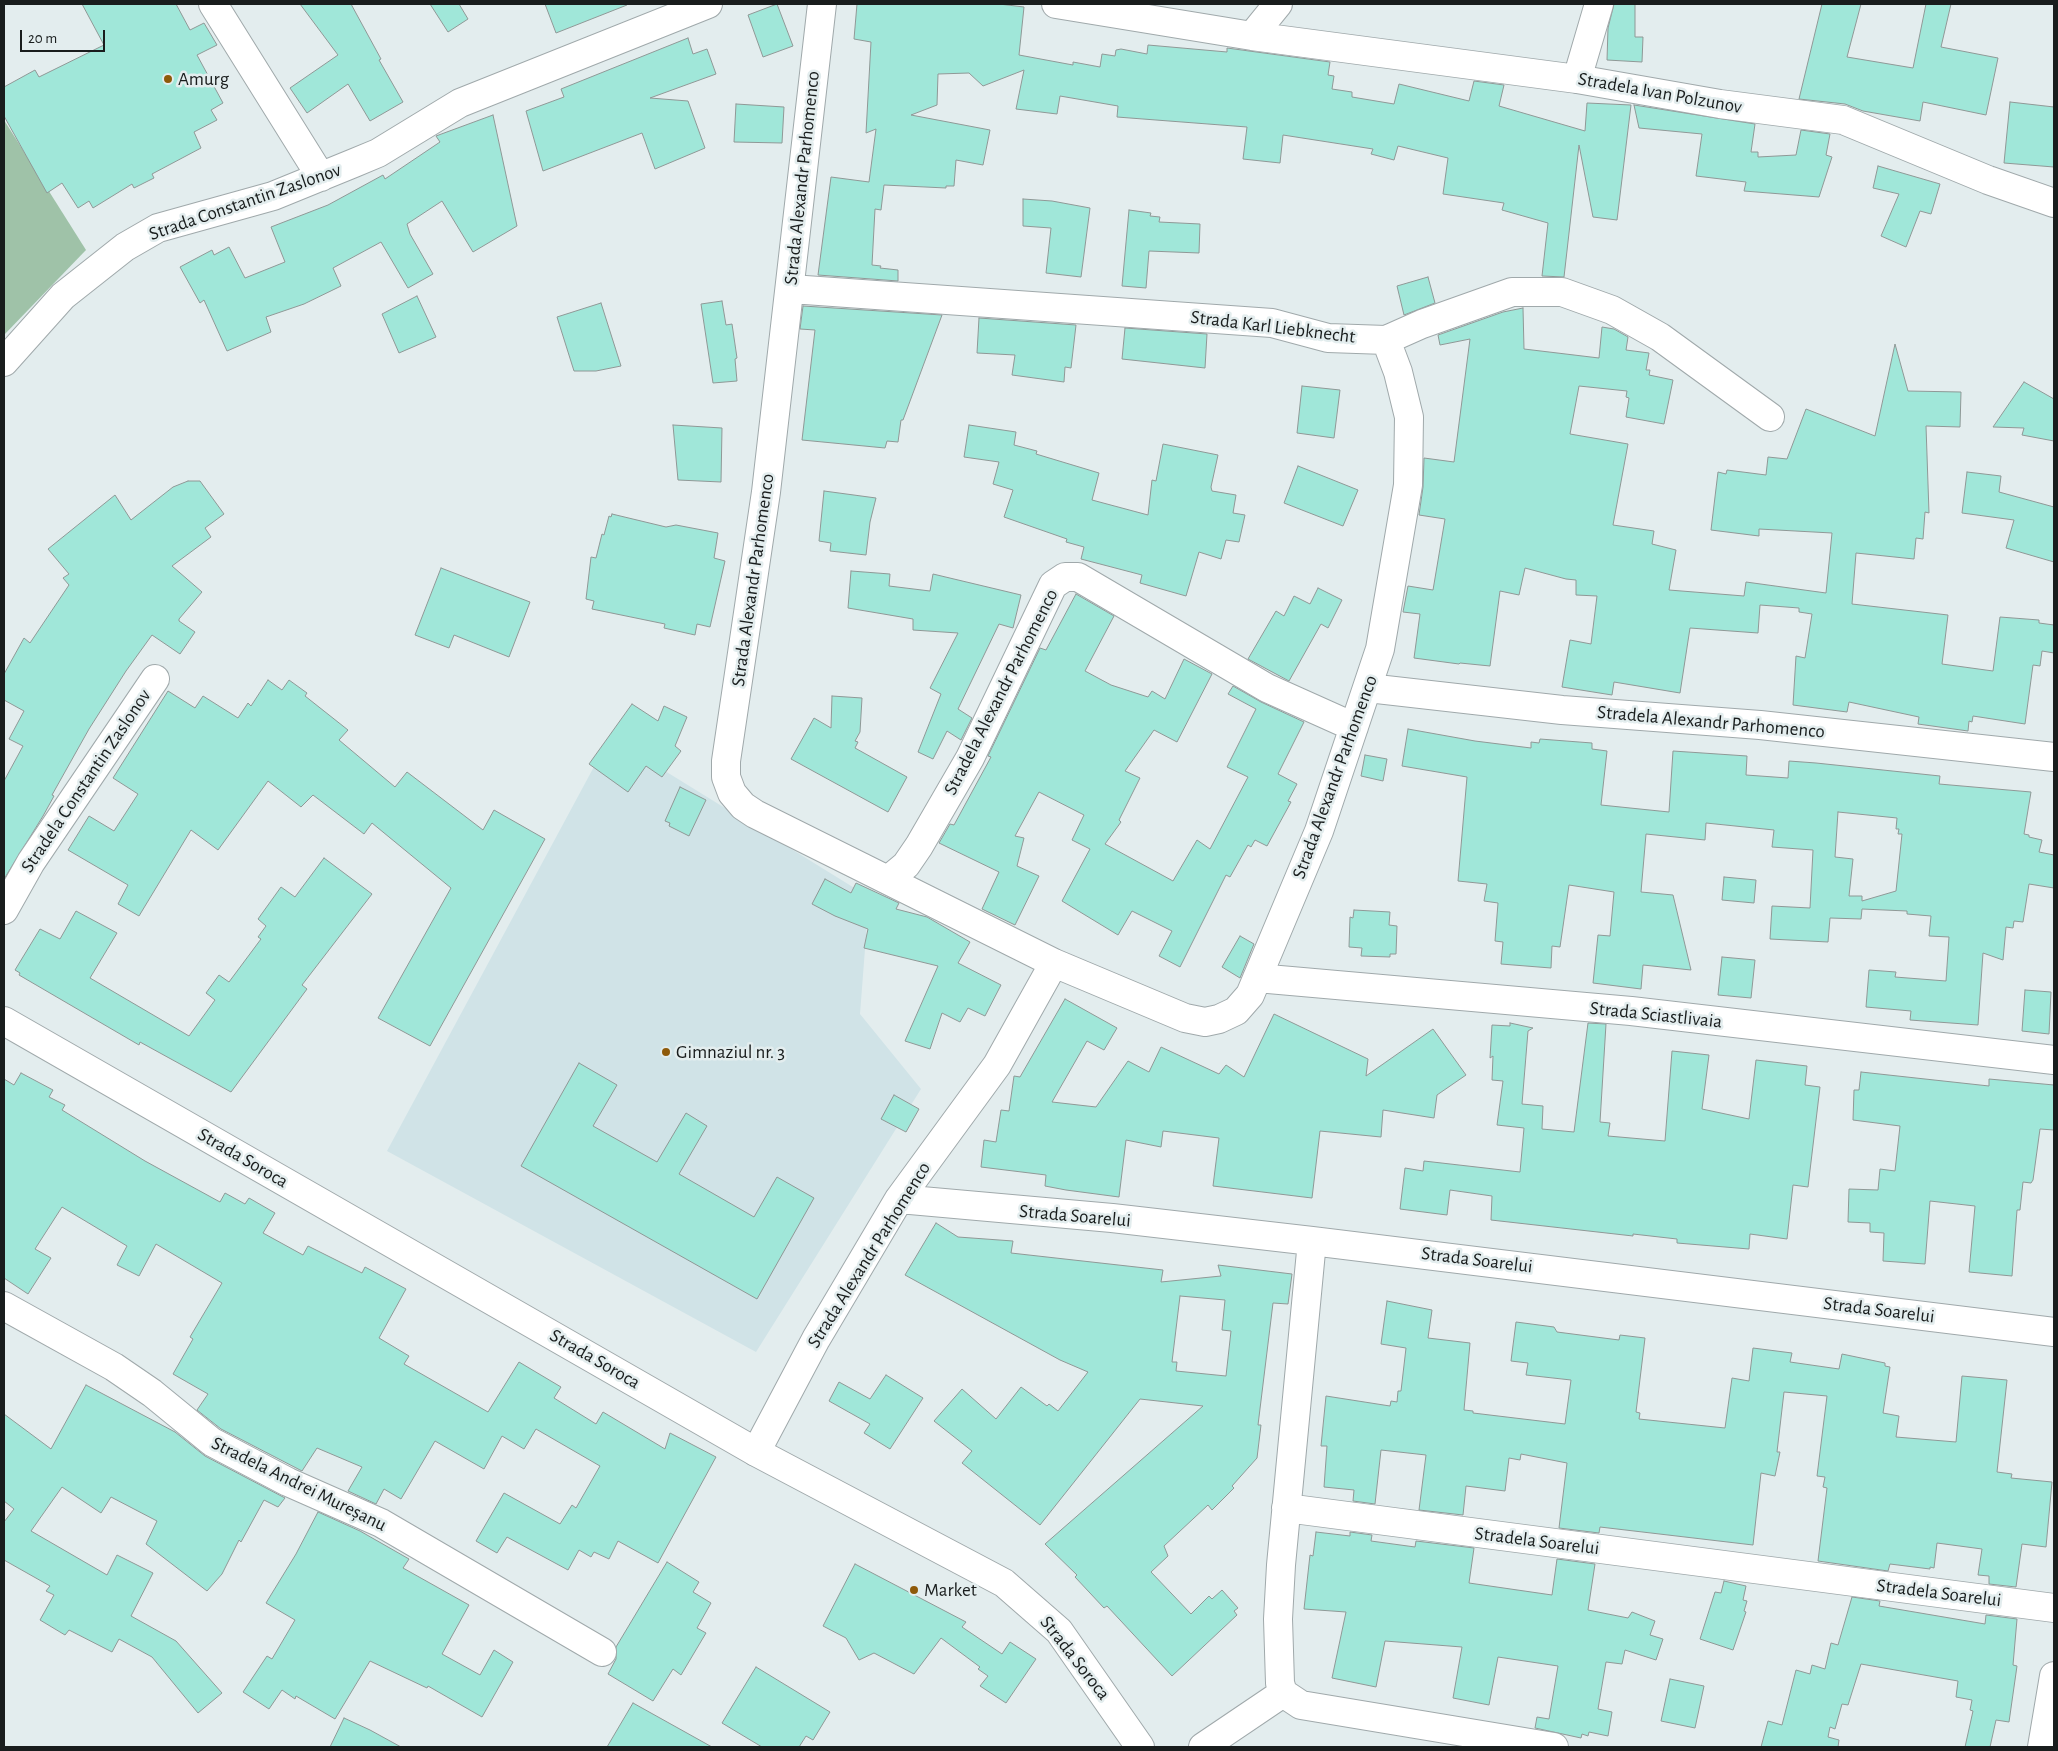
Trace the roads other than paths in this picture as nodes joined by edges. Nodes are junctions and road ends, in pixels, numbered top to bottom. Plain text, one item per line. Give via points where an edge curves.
1 (213, 4) edge
2 (708, 4) edge
3 (822, 4) edge
4 (1056, 4) edge
5 (1278, 4) edge
6 (1600, 4) edge
7 (1252, 36) junction
8 (1577, 79) junction
9 (320, 177) junction
10 (2054, 203) edge
11 (791, 289) junction
12 (1386, 340) junction
13 (4, 362) edge
14 (1770, 417) dead end
15 (155, 679) dead end
16 (1368, 688) junction
17 (1354, 727) junction
18 (2054, 757) edge
19 (888, 880) junction
20 (4, 910) edge
21 (1054, 963) junction
22 (1257, 978) junction
23 (4, 1021) edge
24 (2054, 1060) edge
25 (899, 1199) junction
26 (1312, 1241) junction
27 (4, 1306) edge
28 (2054, 1332) edge
29 (756, 1452) junction
30 (1286, 1508) junction
31 (2054, 1608) edge
32 (602, 1652) dead end
33 (2054, 1676) edge
34 (1283, 1693) junction
35 (1140, 1747) edge
36 (1203, 1747) edge
37 (1554, 1747) edge
38 (2042, 1747) edge

1 - 9 street
2 - 9 street, Strada Constantin Zaslonov via 460,103 378,153
3 - 11 street, Strada Alexandr Parhomenco
4 - 7 street, Stradela Ivan Polzunov
5 - 7 street
6 - 8 street
7 - 8 street, Stradela Ivan Polzunov
8 - 10 street, Stradela Ivan Polzunov via 1720,104 1843,120 1988,180
9 - 13 street, Strada Constantin Zaslonov via 273,196 175,222 133,242 63,296
11 - 12 street, Strada Karl Liebknecht via 1272,323 1328,338
11 - 19 street, Strada Alexandr Parhomenco via 726,777 732,793 743,806
12 - 14 street, Strada Karl Liebknecht via 1512,292 1562,292 1612,310 1660,337
12 - 16 street, Strada Alexandr Parhomenco via 1409,417 1408,485 1380,649
15 - 20 street, Stradela Сonstantin Zaslonov via 31,862
16 - 17 street, Strada Alexandr Parhomenco
16 - 18 street, Stradela Alexandr Parhomenco
17 - 19 street, Stradela Alexandr Parhomenco via 1267,688 1078,577 1065,577 1053,585 970,758 919,846 906,864
17 - 22 street, Strada Alexandr Parhomenco via 1319,831
19 - 21 street, Strada Alexandr Parhomenco
21 - 22 street, Strada Alexandr Parhomenco via 1186,1018 1205,1022 1236,1011 1250,995
21 - 25 street, Strada Alexandr Parhomenco via 997,1065
22 - 24 street, Strada Sciastlivaia via 1630,1011
23 - 29 street, Strada Soroca
25 - 26 street, Strada Soarelui via 1112,1218
25 - 29 street, Strada Alexandr Parhomenco via 816,1339
26 - 28 street, Strada Soarelui
26 - 30 street
27 - 32 street, Stradela Andrei Mureșanu via 114,1368 152,1393 212,1442 288,1482 380,1523
29 - 35 street, Strada Soroca via 1004,1583 1059,1631
30 - 31 street, Stradela Soarelui
30 - 34 street via 1278,1619
33 - 38 street
34 - 36 street
34 - 37 street via 1301,1705

